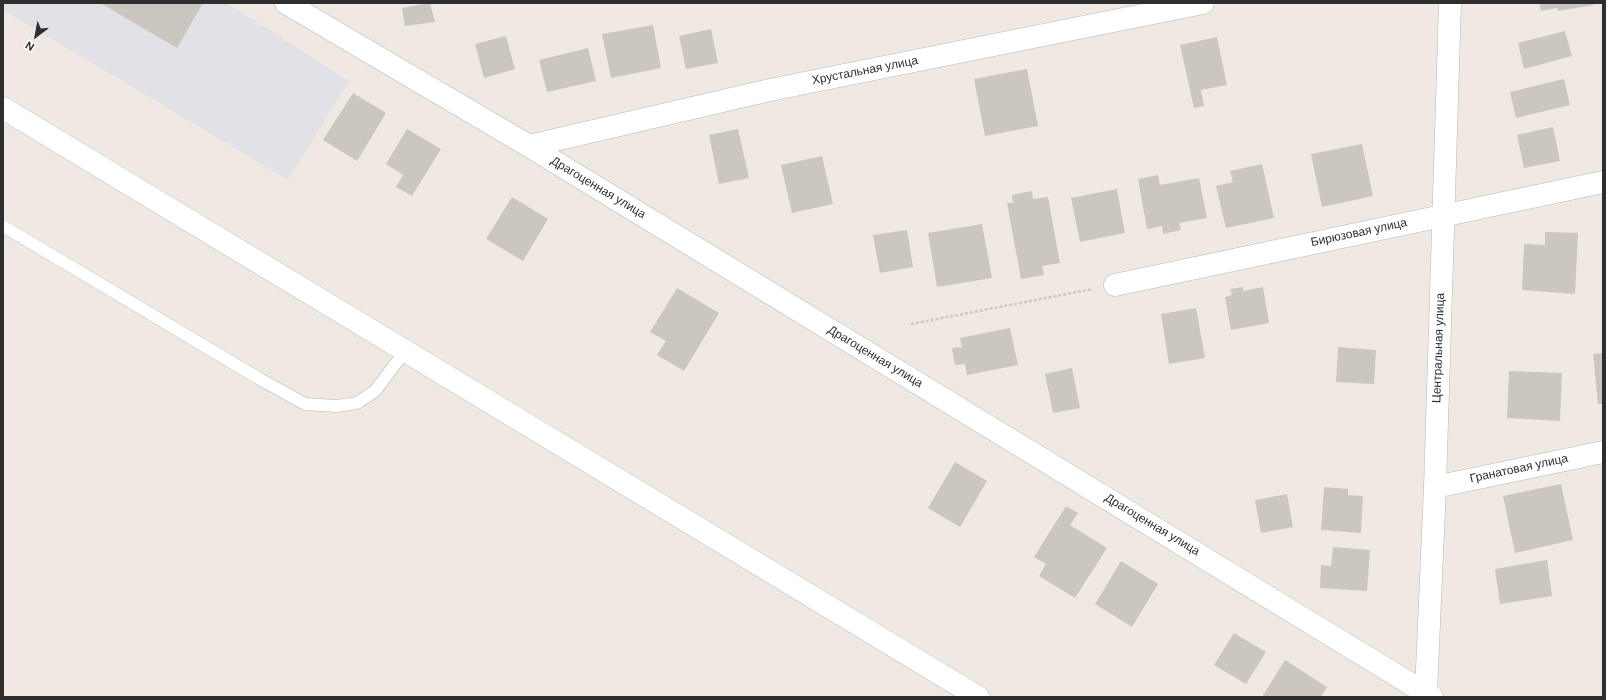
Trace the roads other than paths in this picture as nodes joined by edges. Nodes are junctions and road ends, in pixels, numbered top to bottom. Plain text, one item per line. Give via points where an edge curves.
1 (286, 3) edge
2 (1203, 3) edge
3 (1450, 3) edge
4 (312, 12) edge
5 (3, 108) edge
6 (529, 146) junction
7 (1603, 182) edge
8 (1443, 215) junction
9 (3, 226) edge
10 (1115, 285) road end
11 (406, 350) junction
12 (1603, 452) edge
13 (1435, 486) junction
14 (1429, 695) edge
15 (978, 697) edge

1 - 4 street, Драгоценная улица
2 - 6 street, Хрустальная улица via 770,90
3 - 8 street, Центральная улица
4 - 6 street, Драгоценная улица
5 - 11 street
6 - 14 street, Драгоценная улица
7 - 8 street, Бирюзовая улица
8 - 10 street, Бирюзовая улица
8 - 13 street, Центральная улица
9 - 11 lane via 305,404 336,406 357,402 376,391
11 - 15 street
12 - 13 street, Гранатовая улица
13 - 14 street, Центральная улица

